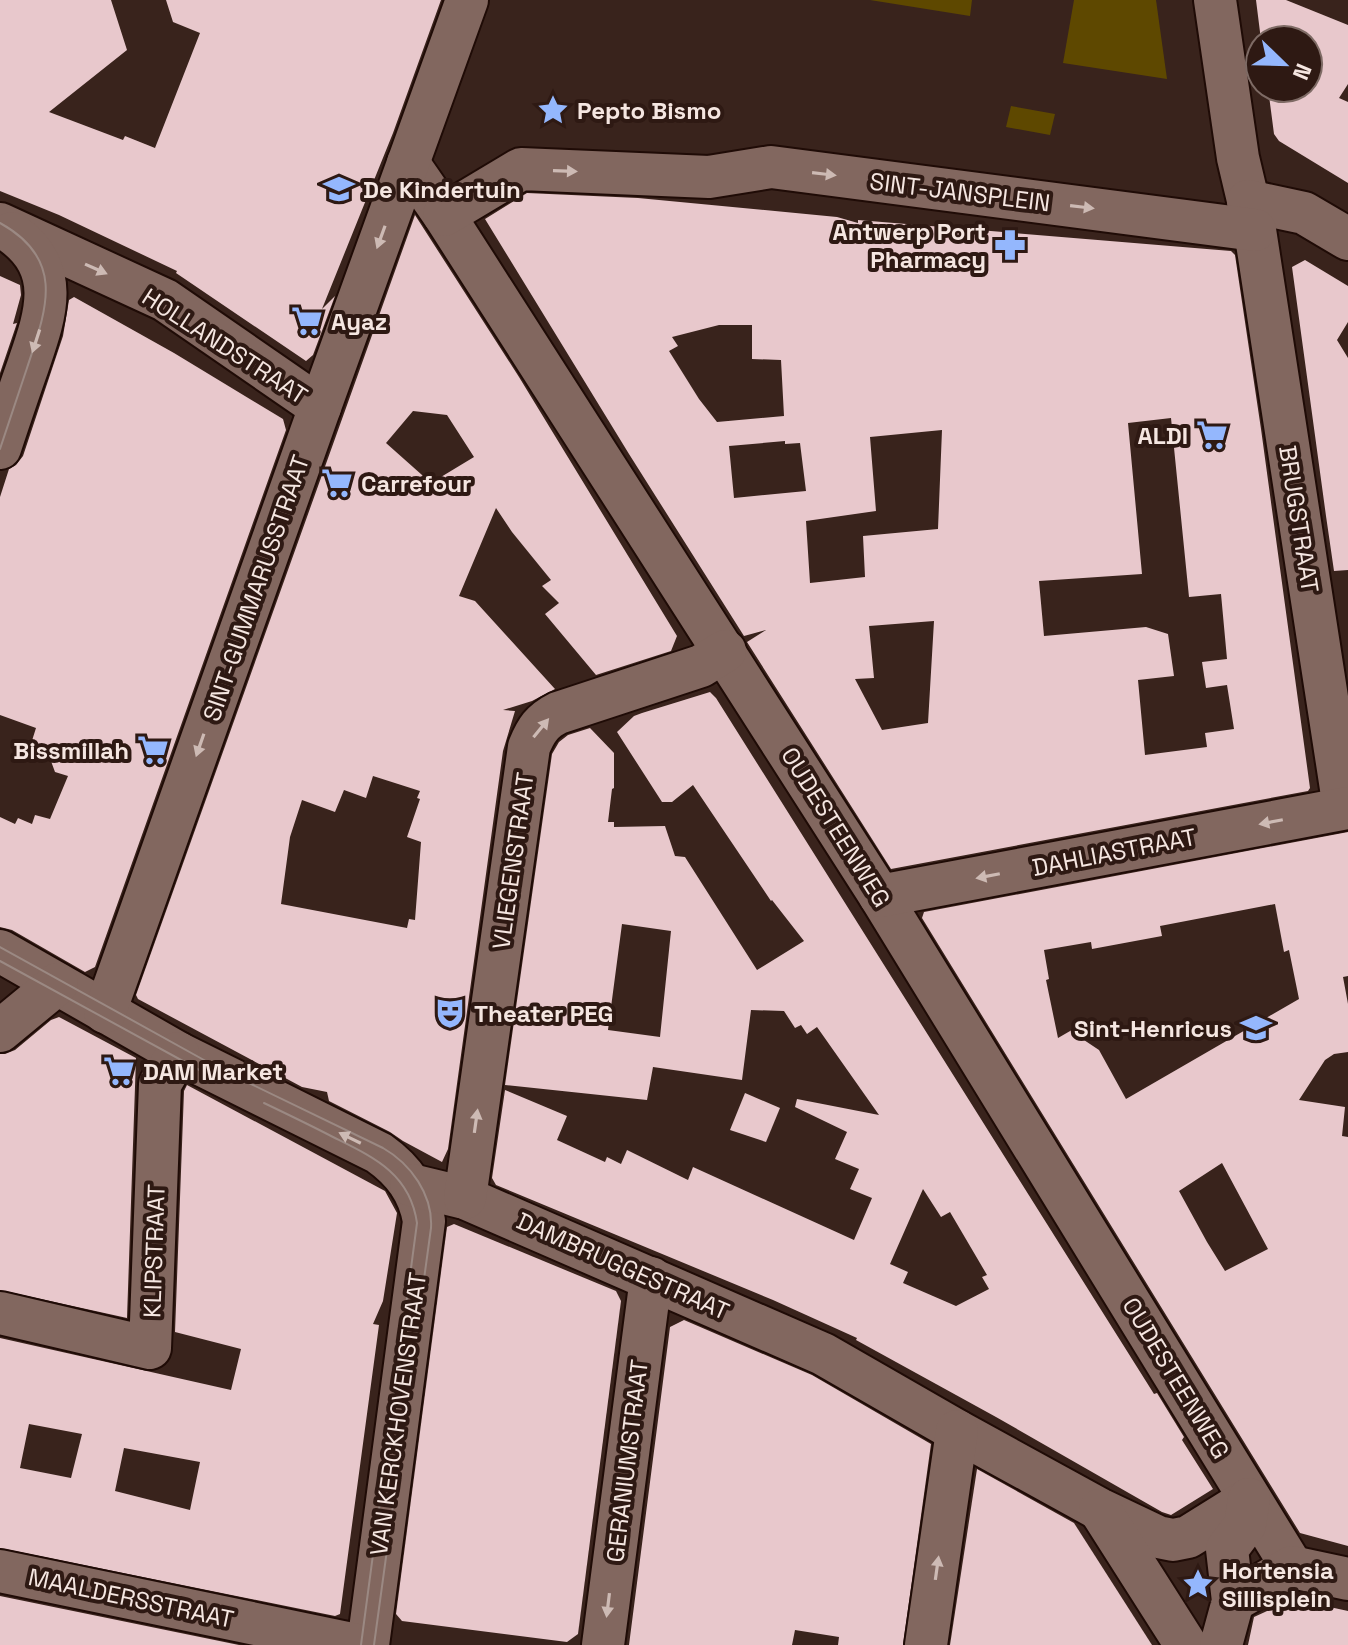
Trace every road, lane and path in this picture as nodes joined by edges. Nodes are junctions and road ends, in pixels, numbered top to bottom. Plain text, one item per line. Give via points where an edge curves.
1 (467, 0) edge
2 (1215, 0) edge
3 (408, 163) junction
4 (444, 215) junction
5 (1252, 216) junction
6 (0, 225) edge
7 (1348, 239) edge
8 (320, 407) junction
9 (0, 448) edge
10 (725, 651) junction
11 (1346, 808) edge
12 (880, 896) junction
13 (0, 951) edge
14 (57, 984) junction
15 (105, 1012) junction
16 (0, 1031) edge
17 (178, 1053) junction
18 (411, 1185) junction
19 (465, 1198) junction
20 (651, 1278) junction
21 (0, 1313) edge
22 (957, 1431) junction
23 (1249, 1499) junction
24 (1099, 1509) junction
25 (1292, 1567) junction
26 (0, 1571) edge
27 (1348, 1579) edge
28 (1233, 1601) junction
29 (357, 1645) edge
30 (368, 1645) edge
31 (603, 1645) edge
32 (926, 1645) edge
33 (1186, 1645) edge
34 (1222, 1645) edge

1 - 3 street
2 - 5 street via 1238,158
3 - 4 street, OUDESTEENWEG
3 -> 8 street, SINT-GUMMARUSSTRAAT
4 -> 5 street, SINT-JANSPLEIN via 521,169 709,177 771,167
4 - 10 street, OUDESTEENWEG
5 - 7 street, SINT-JANSPLEIN via 1304,213
5 - 11 street, BRUGSTRAAT
6 -> 8 street, HOLLANDSTRAAT via 165,300
6 -> 9 street, HOLLANDSTRAAT via 33,252 45,282 45,311
8 -> 15 street, SINT-GUMMARUSSTRAAT
10 - 12 street, OUDESTEENWEG
19 -> 10 street, VLIEGENSTRAAT via 535,731 558,713 701,666
11 -> 12 street, DAHLIASTRAAT
12 - 23 street, OUDESTEENWEG
13 - 14 street
14 - 15 street
14 - 16 street
15 - 17 street
18 -> 17 street via 379,1153
17 - 21 street, KLIPSTRAAT via 160,1084 150,1348
18 - 19 street, DAMBRUGGESTRAAT
18 - 30 street, VAN KERCKHOVENSTRAAT via 424,1221
19 - 20 street, DAMBRUGGESTRAAT
20 - 22 street, DAMBRUGGESTRAAT via 823,1354
20 -> 31 street, GERANIUMSTRAAT
22 - 24 street, DAMBRUGGESTRAAT
32 -> 22 street
23 - 24 street, DAMBRUGGESTRAAT via 1200,1531 1173,1540
23 - 25 street
23 - 28 street via 1245,1525 1227,1549
24 - 33 street
25 - 27 street
25 - 28 street
26 - 29 street, MAALDERSSTRAAT
28 - 34 street

